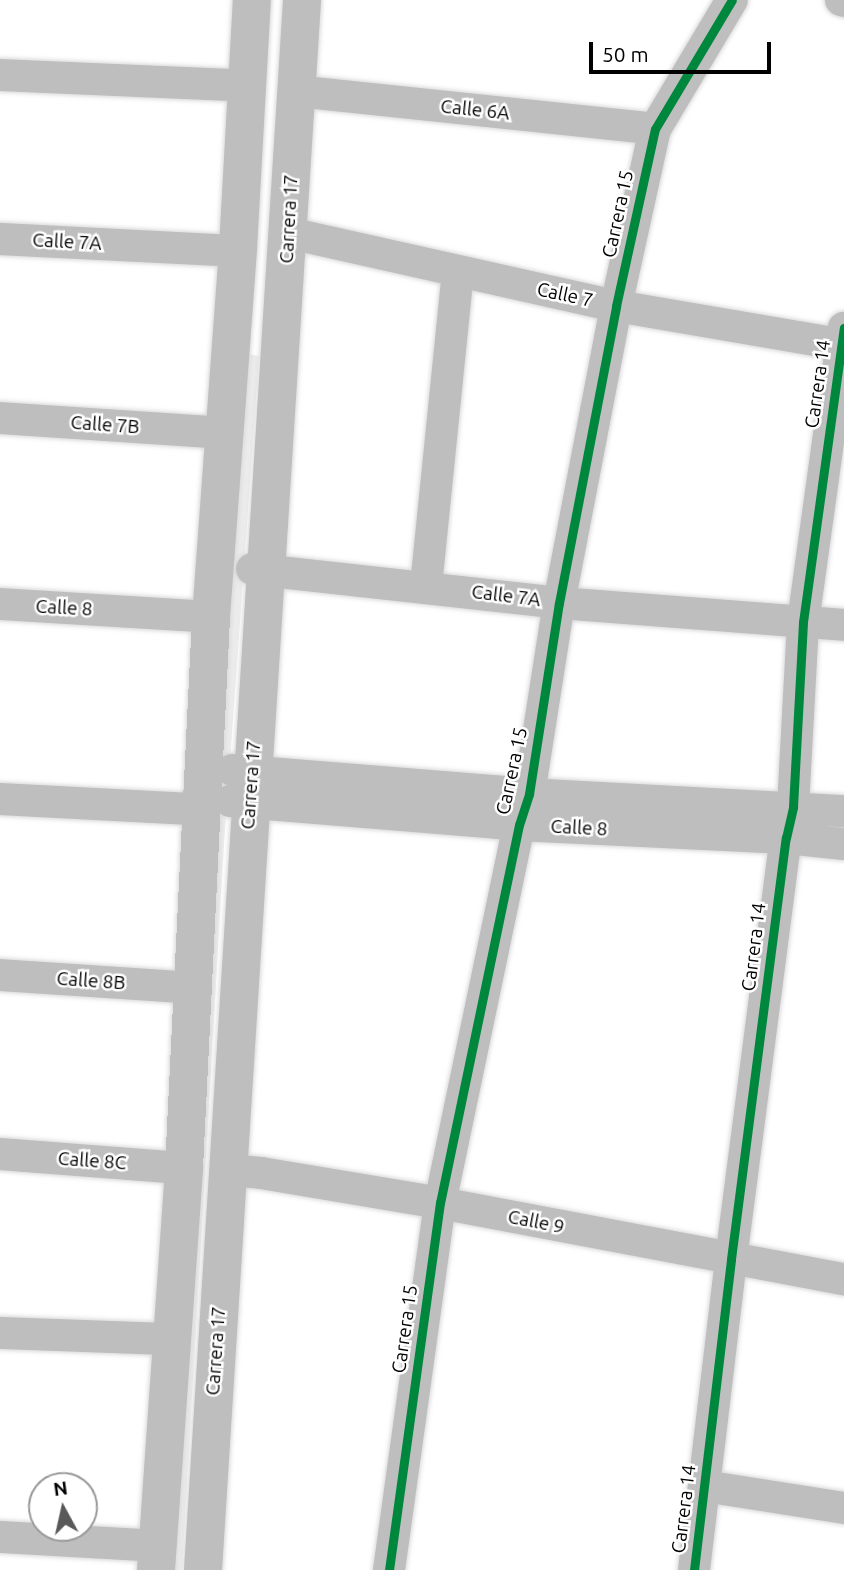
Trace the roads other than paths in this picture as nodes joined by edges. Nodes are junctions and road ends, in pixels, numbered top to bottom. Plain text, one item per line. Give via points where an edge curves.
1 (231, 0) edge
2 (253, 0) edge
3 (285, 0) edge
4 (302, 0) edge
5 (732, 0) edge
6 (0, 75) edge
7 (227, 85) junction
8 (296, 91) junction
9 (655, 129) junction
10 (289, 233) junction
11 (0, 239) edge
12 (219, 250) junction
13 (458, 272) junction
14 (616, 306) junction
15 (843, 339) edge
16 (0, 418) edge
17 (210, 432) junction
18 (259, 569) junction
19 (426, 586) junction
20 (559, 603) junction
21 (0, 604) edge
22 (206, 616) junction
23 (803, 622) junction
24 (844, 625) edge
25 (241, 786) junction
26 (528, 794) junction
27 (0, 799) edge
28 (793, 807) junction
29 (191, 809) junction
30 (844, 811) edge
31 (519, 825) junction
32 (786, 838) junction
33 (844, 845) edge
34 (0, 975) edge
35 (182, 987) junction
36 (0, 1154) edge
37 (178, 1168) junction
38 (228, 1170) junction
39 (440, 1203) junction
40 (731, 1258) junction
41 (844, 1279) edge
42 (0, 1333) edge
43 (164, 1339) junction
44 (704, 1486) junction
45 (844, 1508) edge
46 (0, 1538) edge
47 (147, 1562) edge
48 (189, 1570) edge
49 (203, 1570) edge
50 (389, 1570) edge
51 (694, 1570) edge

1 - 7 main road
2 - 22 main road via 239,248
3 - 18 main road, Carrera 17
4 - 8 main road, Carrera 17
5 - 9 street, Carrera 15
6 - 7 street
7 - 12 main road
8 - 9 street, Calle 6A
8 - 10 main road, Carrera 17
9 - 14 street, Carrera 15
10 - 13 street, Calle 7
10 - 18 main road, Carrera 17
11 - 12 street, Calle 7A
12 - 17 main road
13 - 14 street, Calle 7
13 - 19 street
14 - 15 street, Calle 7
14 - 20 street, Carrera 15
15 - 23 street, Carrera 14
16 - 17 street, Calle 7B
17 - 22 main road
18 - 19 street, Calle 7A
18 - 25 main road, Carrera 17
19 - 20 street, Calle 7A
20 - 23 street, Calle 7A
20 - 26 street, Carrera 15
21 - 22 street, Calle 8
22 - 29 main road
22 - 37 main road
23 - 24 street, Calle 7A
23 - 28 street, Carrera 14
25 - 26 street, Calle 8
25 - 31 street, Calle 8
25 - 38 main road, Carrera 17
25 - 48 main road, Carrera 17
26 - 28 street, Calle 8
26 - 31 street, Carrera 15
27 - 29 street
28 - 30 street, Calle 8
28 - 32 street, Carrera 14
29 - 35 main road
31 - 32 street, Calle 8
31 - 39 street, Carrera 15
32 - 33 street, Calle 8
32 - 40 street, Carrera 14
34 - 35 street, Calle 8B
35 - 37 main road
36 - 37 street, Calle 8C
37 - 43 main road
37 - 47 main road
38 - 39 street, Calle 9
38 - 49 main road, Carrera 17
39 - 40 street, Calle 9
39 - 50 street, Carrera 15
40 - 41 street, Calle 9
40 - 44 street, Carrera 14
42 - 43 street
43 - 47 main road
44 - 45 street
44 - 51 street, Carrera 14
46 - 47 street

